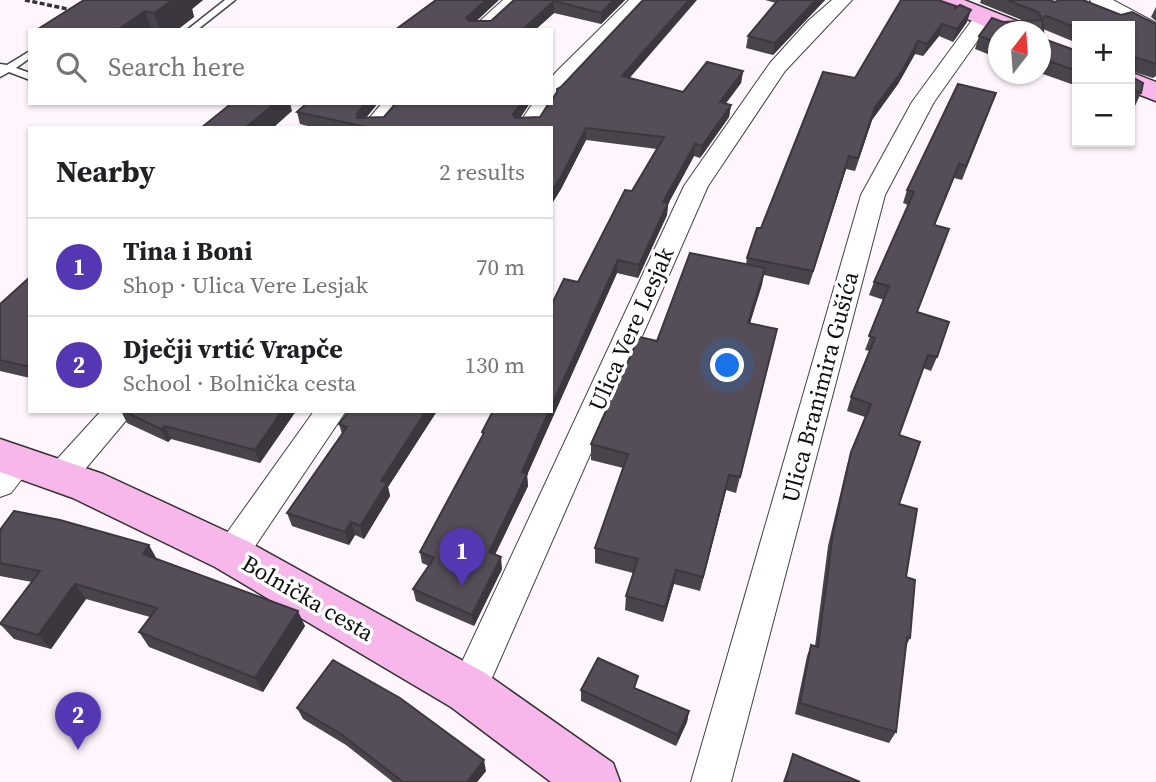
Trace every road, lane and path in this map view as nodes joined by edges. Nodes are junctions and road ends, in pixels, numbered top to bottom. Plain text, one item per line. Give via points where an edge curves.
1 (25, 0) edge
2 (231, 0) edge
3 (514, 0) edge
4 (640, 0) edge
5 (844, 0) edge
6 (942, 0) edge
7 (1099, 0) edge
8 (79, 11) edge
9 (985, 16) junction
10 (997, 21) edge
11 (194, 28) edge
12 (482, 28) edge
13 (1156, 31) edge
14 (28, 55) edge
15 (3, 69) edge
16 (28, 76) edge
17 (1135, 82) edge
18 (553, 90) edge
19 (1156, 93) edge
20 (392, 105) edge
21 (543, 105) edge
22 (375, 126) edge
23 (528, 126) edge
24 (116, 413) edge
25 (330, 413) edge
26 (20, 469) edge
27 (231, 554) junction
28 (468, 690) junction
29 (594, 782) edge
30 (711, 782) edge

1 - 8 path
2 - 11 lane
3 - 12 street
4 - 18 street
5 - 28 street, Ulica Vere Lesjak via 776,67 696,186
6 - 9 street
7 - 13 street
9 - 10 street
9 - 30 street, Ulica Branimira Gušića via 923,102 873,195
14 - 15 lane
15 - 16 lane
17 - 19 street
20 - 22 street
21 - 23 street
24 - 26 street
25 - 27 street
26 - 27 street, Bolnička cesta via 88,486
27 - 28 street, Bolnička cesta
28 - 29 street, Bolnička cesta

